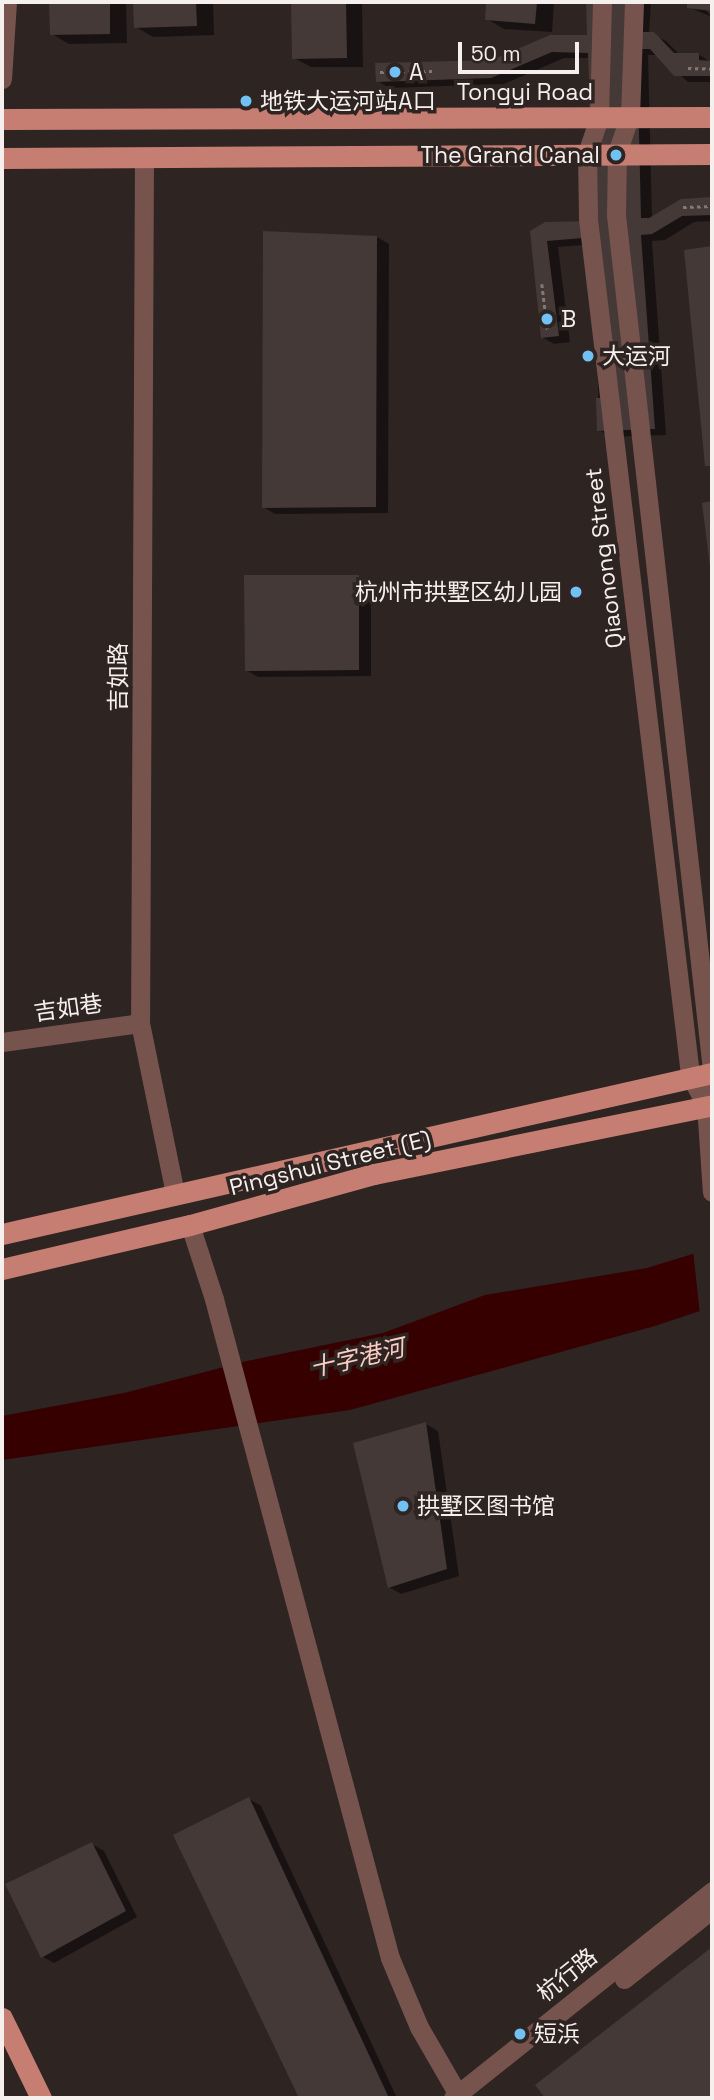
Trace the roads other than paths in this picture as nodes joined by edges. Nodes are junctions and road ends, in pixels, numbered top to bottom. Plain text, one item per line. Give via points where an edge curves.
1 (7, 2) edge
2 (601, 2) edge
3 (634, 2) edge
4 (2, 79) edge
5 (630, 114) junction
6 (712, 117) edge
7 (599, 118) junction
8 (2, 120) edge
9 (587, 152) junction
10 (617, 152) junction
11 (712, 154) edge
12 (144, 157) junction
13 (2, 158) edge
14 (140, 1023) junction
15 (2, 1042) edge
16 (712, 1073) edge
17 (690, 1075) junction
18 (709, 1105) edge
19 (712, 1192) edge
20 (175, 1193) junction
21 (190, 1225) junction
22 (2, 1234) edge
23 (2, 1269) edge
24 (712, 1891) edge
25 (712, 1909) edge
26 (2, 2018) edge
27 (461, 2097) edge
28 (40, 2098) edge

1 - 4 street
2 - 7 street, Qiaonong Street
3 - 5 street, Qiaonong Street
5 - 6 main road, Tongyi Road
5 - 7 main road, Tongyi Road
5 - 10 street, Qiaonong Street
7 - 8 main road, Tongyi Road
7 - 9 street, Qiaonong Street
9 - 10 main road
9 - 12 main road
9 - 17 street, Qiaonong Street via 588,219
10 - 11 main road
10 - 16 street, Qiaonong Street via 616,215
12 - 13 main road
12 - 14 street, 吉如路
14 - 15 street, 吉如巷
14 - 20 street, 吉如路
16 - 17 main road, Pingshui Street (E)
16 - 18 street, Qiaonong Street
17 - 18 street, Qiaonong Street
17 - 20 main road, Pingshui Street (E)
18 - 19 street, Qiaonong Street
18 - 21 main road, Pingshui Street (E) via 374,1174
20 - 22 main road, Pingshui Street (E)
21 - 23 main road, Pingshui Street (E)
21 - 27 street via 214,1299 390,1958 419,2027
24 - 27 street, 杭行路
25 - 27 street, 杭行路
26 - 28 main road

